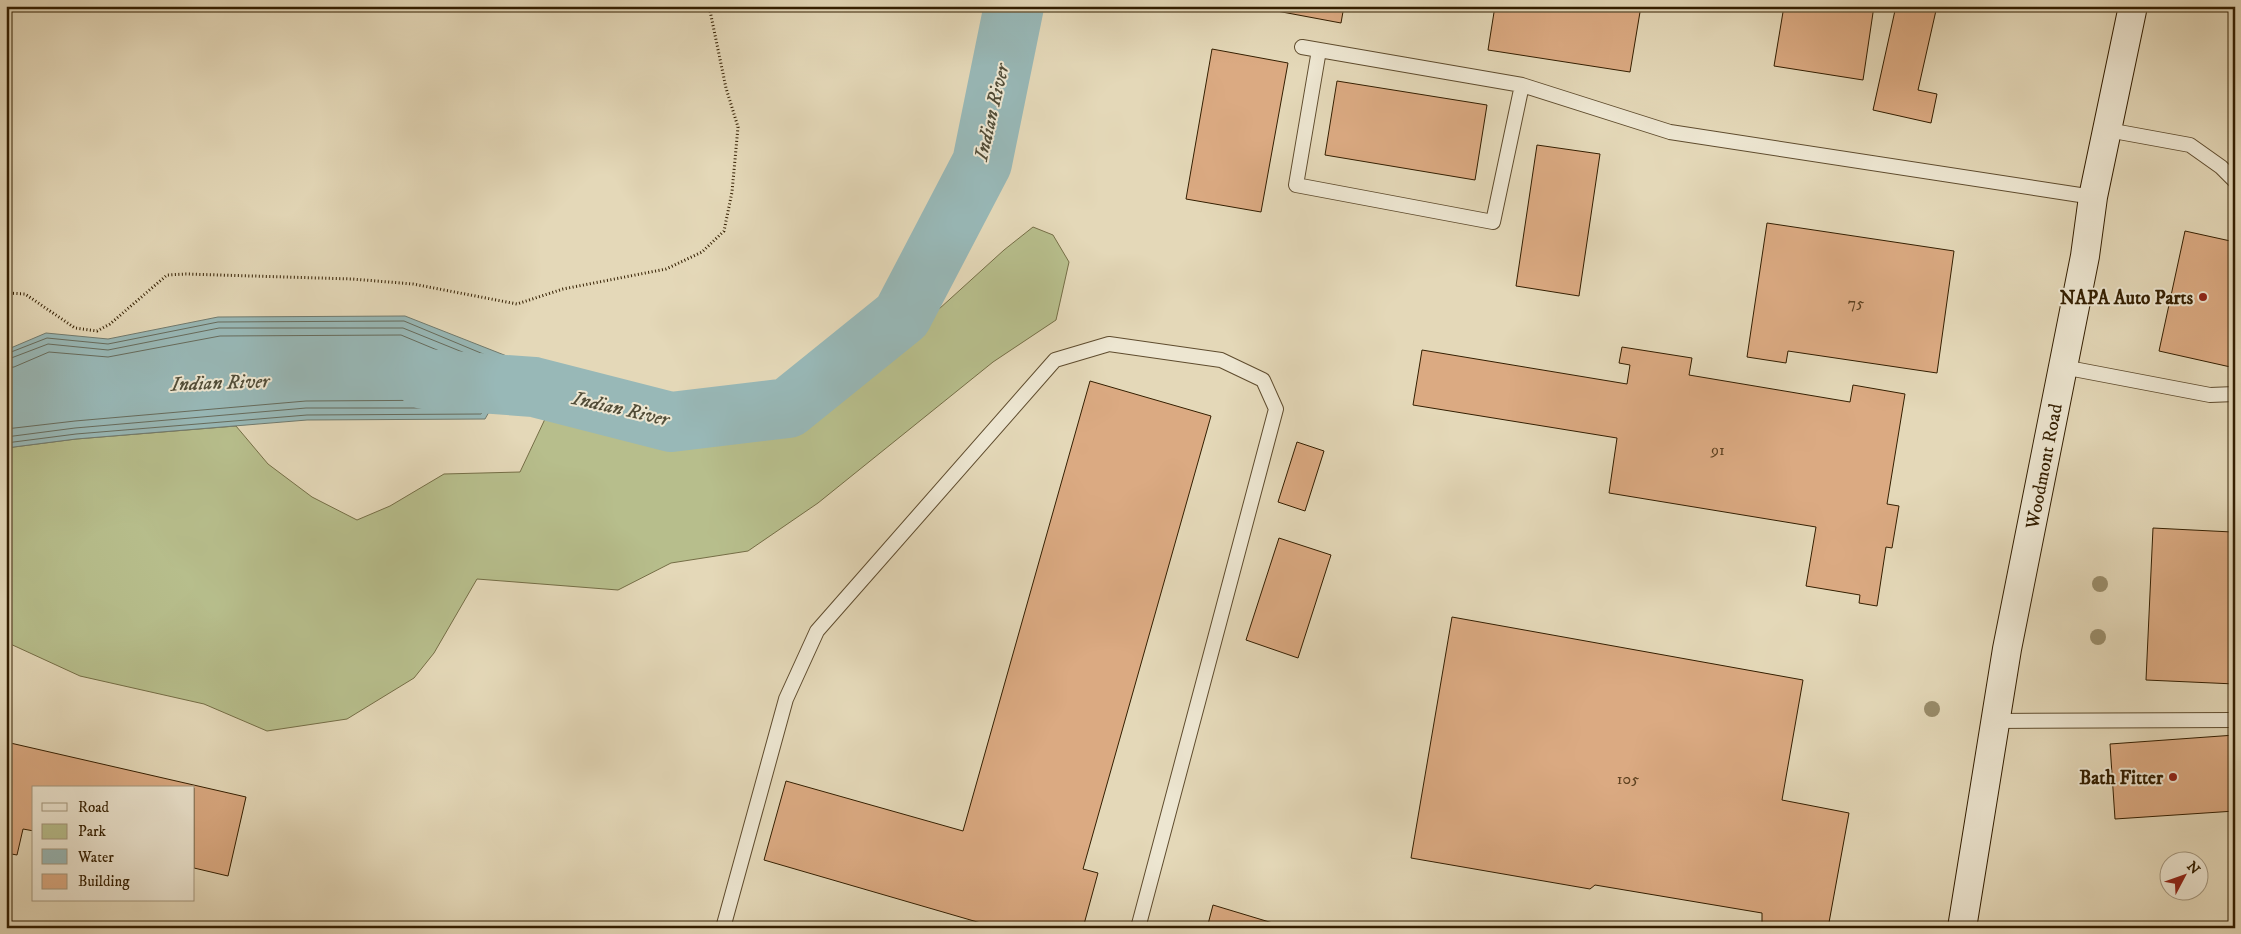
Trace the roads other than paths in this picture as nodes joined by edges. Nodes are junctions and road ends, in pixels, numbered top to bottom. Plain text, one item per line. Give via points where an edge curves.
1 (2133, 6) edge
2 (1302, 47) dead end
3 (1319, 50) junction
4 (1522, 85) junction
5 (2108, 130) junction
6 (2235, 181) edge
7 (2094, 197) junction
8 (2063, 367) junction
9 (2235, 394) edge
10 (2235, 720) edge
11 (1994, 721) junction
12 (724, 928) edge
13 (1138, 928) edge
14 (1962, 928) edge

1 - 5 main road, Woodmont Road
2 - 3 lane
3 - 4 lane
3 - 4 lane via 1296,185 1493,222
4 - 7 lane via 1670,132
5 - 6 lane via 2190,146
5 - 7 main road, Woodmont Road
7 - 8 main road, Woodmont Road
8 - 9 lane via 2210,395
8 - 11 main road, Woodmont Road
10 - 11 lane
11 - 14 main road, Woodmont Road
12 - 13 lane via 786,699 816,631 1055,360 1109,344 1221,360 1263,380 1276,409

